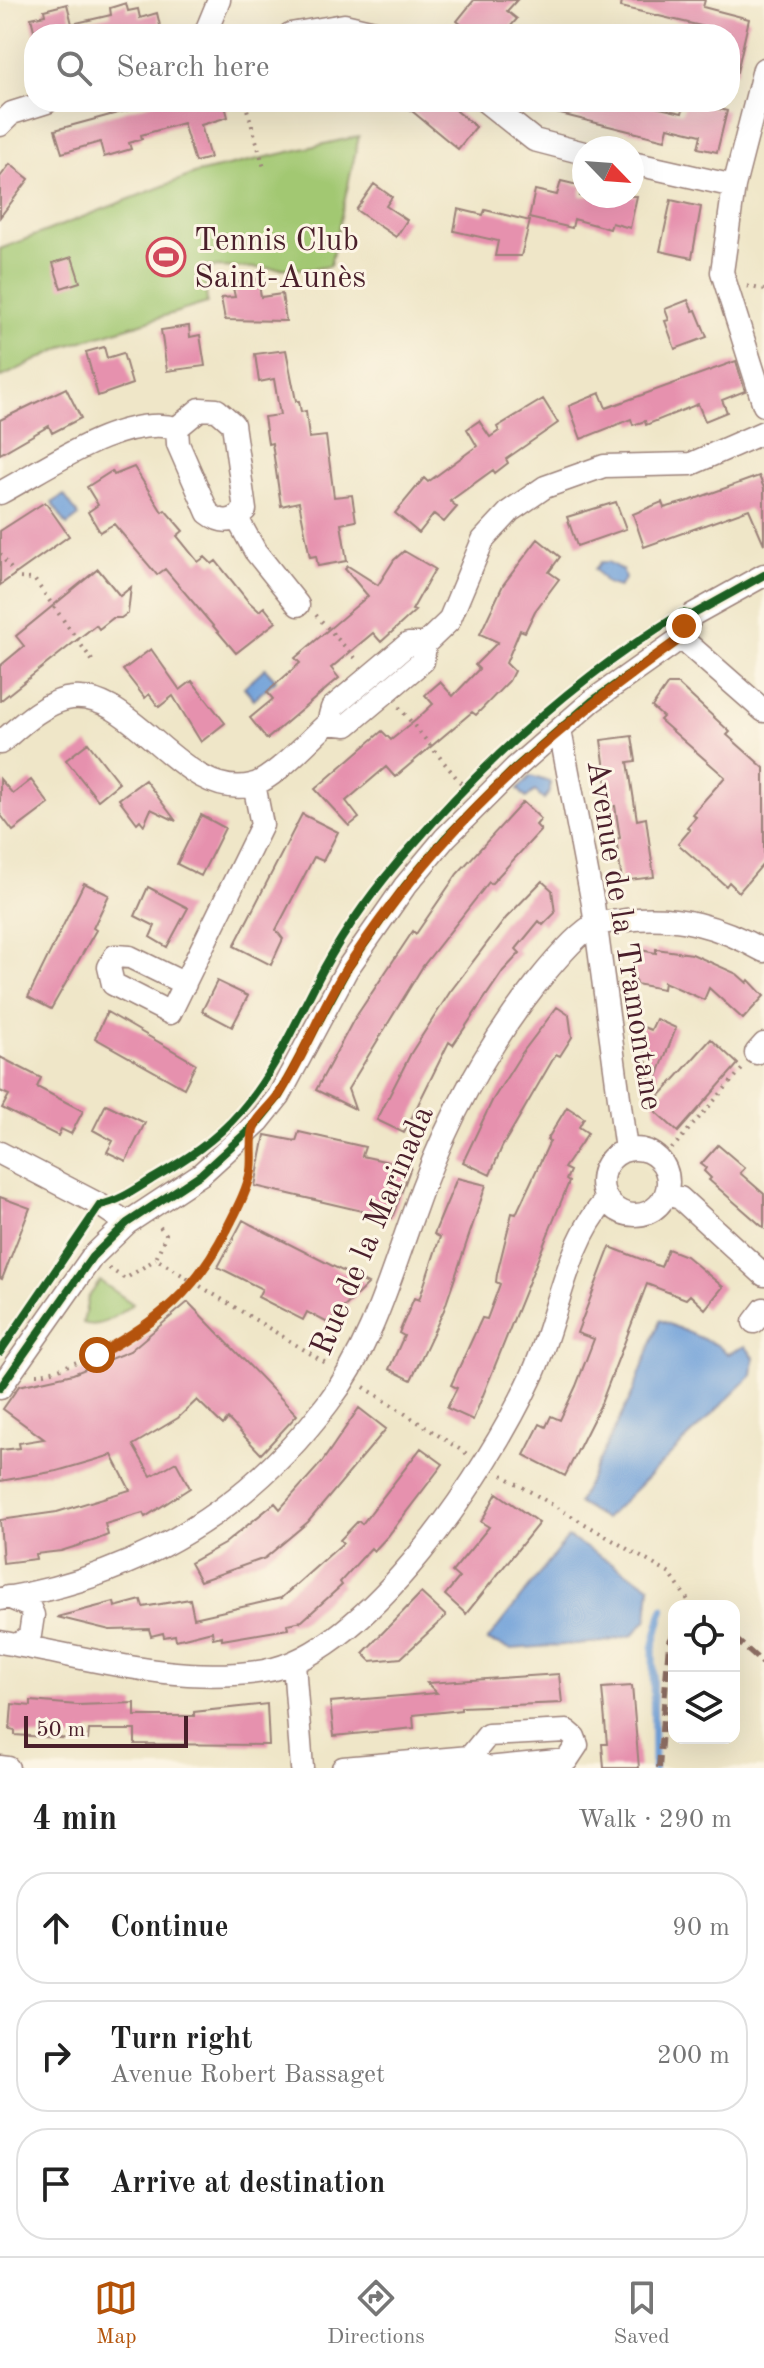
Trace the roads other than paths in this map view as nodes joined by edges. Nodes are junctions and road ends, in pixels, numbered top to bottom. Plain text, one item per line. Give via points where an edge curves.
1 (215, 1) edge
2 (208, 24) edge
3 (764, 69) edge
4 (24, 109) edge
5 (499, 112) edge
6 (0, 125) edge
7 (572, 150) edge
8 (644, 166) edge
9 (734, 186) junction
10 (764, 405) edge
11 (177, 428) junction
12 (764, 432) edge
13 (0, 493) edge
14 (237, 518) junction
15 (764, 575) edge
16 (298, 605) dead end
17 (681, 638) junction
18 (764, 711) edge
19 (560, 730) junction
20 (0, 743) edge
21 (254, 784) junction
22 (595, 924) junction
23 (764, 951) edge
24 (185, 984) dead end
25 (626, 1150) junction
26 (0, 1153) edge
27 (666, 1194) junction
28 (606, 1200) junction
29 (127, 1223) junction
30 (764, 1275) edge
31 (5, 1381) edge
32 (4, 1598) edge
33 (9, 1644) edge
34 (294, 1664) junction
35 (470, 1757) dead end
36 (0, 1767) edge
37 (8, 1768) edge
38 (302, 1768) edge
39 (343, 1768) edge

1 - 2 street
3 - 9 street
4 - 6 street
5 - 7 street via 534,140
8 - 9 street
9 - 10 street via 722,254 723,282
11 - 13 street via 146,424 105,438
11 - 14 street via 178,444 208,513 218,520
11 - 14 street via 200,409 217,410 230,419 246,497 245,510
12 - 21 street via 691,464 604,466 545,487 510,511 483,540 449,621 425,644 408,644 380,667 332,708 328,723
14 - 16 street via 255,551
15 - 17 street via 692,615
17 - 18 street
17 - 19 street
19 - 22 street, Avenue de la Tramontane
19 - 29 street via 481,800 405,886 347,969 279,1096 252,1127 201,1174
20 - 21 street via 49,706 90,698 108,703 202,776 235,786
21 - 24 street via 262,825
22 - 23 street via 648,918 693,921 730,932
22 - 25 street, Avenue de la Tramontane
22 - 32 street, Rue de la Marinada via 550,966 504,1024 463,1092 373,1323 346,1376 300,1438 246,1491 168,1545 87,1579
25 - 27 street via 645,1150 661,1161
25 - 28 street via 603,1170
26 - 29 street
27 - 28 street via 653,1210 633,1215
27 - 30 street via 680,1198
28 - 34 street via 579,1246 532,1377 485,1466 431,1539 380,1595 325,1647
29 - 31 street via 92,1257
32 - 33 street via 29,1606 33,1615 30,1635
33 - 34 street via 161,1674 234,1673
34 - 38 street
35 - 39 street
36 - 37 street

